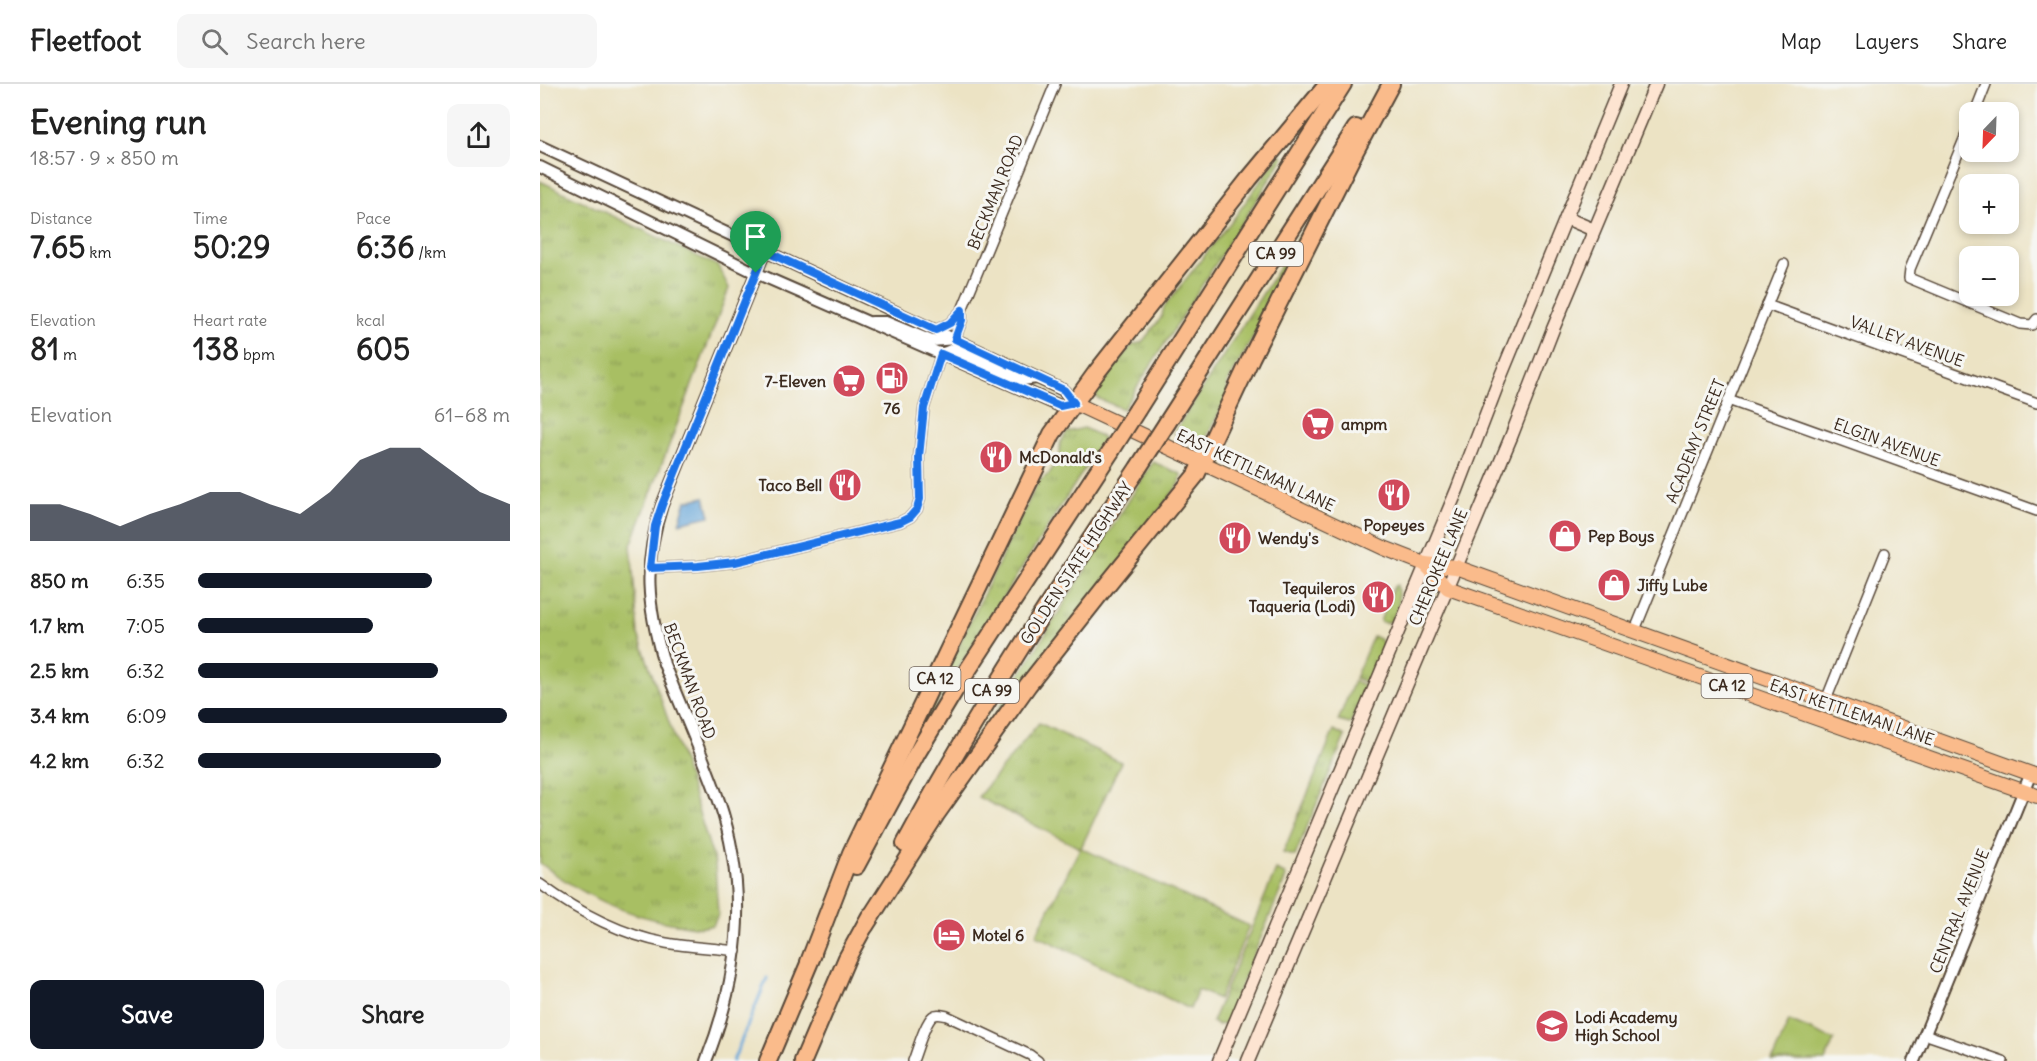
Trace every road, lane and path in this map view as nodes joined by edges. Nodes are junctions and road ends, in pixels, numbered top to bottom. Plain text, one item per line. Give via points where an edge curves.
1 (1055, 84) edge
2 (1328, 84) edge
3 (1343, 84) edge
4 (1384, 84) edge
5 (1390, 84) edge
6 (1621, 84) edge
7 (1656, 84) edge
8 (1986, 84) edge
9 (1978, 102) edge
10 (540, 146) edge
11 (1959, 151) edge
12 (540, 166) edge
13 (1566, 218) junction
14 (1594, 230) junction
15 (765, 251) junction
16 (1784, 264) dead end
17 (756, 273) junction
18 (1767, 305) junction
19 (962, 310) junction
20 (2037, 319) edge
21 (869, 322) junction
22 (936, 330) junction
23 (955, 339) junction
24 (941, 354) junction
25 (1037, 378) junction
26 (1728, 400) junction
27 (1074, 403) junction
28 (2037, 403) edge
29 (1203, 464) junction
30 (2037, 511) edge
31 (1885, 553) dead end
32 (1425, 564) junction
33 (1456, 567) junction
34 (650, 568) junction
35 (1448, 588) junction
36 (1635, 630) junction
37 (1826, 700) junction
38 (2034, 774) edge
39 (2031, 793) edge
40 (540, 884) edge
41 (865, 926) junction
42 (736, 951) junction
43 (809, 962) junction
44 (1924, 1034) junction
45 (706, 1061) edge
46 (768, 1061) edge
47 (803, 1061) edge
48 (913, 1061) edge
49 (1038, 1061) edge
50 (1219, 1061) edge
51 (1248, 1061) edge
52 (1914, 1061) edge
53 (2003, 1061) edge

1 - 19 street, BECKMAN ROAD
2 - 27 highway
3 - 43 highway, GOLDEN STATE HIGHWAY / CA 99, bridge via 956,688 880,821
4 - 41 highway, GOLDEN STATE HIGHWAY / CA 99, bridge via 992,691 902,851
5 - 29 highway via 1223,415
6 - 13 main road, CHEROKEE LANE
7 - 14 main road, CHEROKEE LANE
8 - 9 street
10 - 15 street, EAST KETTLEMAN LANE
11 - 20 street via 1909,278 2020,324 2032,325
12 - 17 street, EAST KETTLEMAN LANE
13 - 14 main road
13 - 32 main road, CHEROKEE LANE
14 - 33 main road, CHEROKEE LANE
15 - 17 street, BECKMAN ROAD
15 - 22 street, EAST KETTLEMAN LANE
16 - 18 street, ACADEMY STREET
17 - 21 street, EAST KETTLEMAN LANE
17 - 34 street, BECKMAN ROAD via 662,505
18 - 26 street, ACADEMY STREET
18 - 28 street, VALLEY AVENUE
19 - 22 street, BECKMAN ROAD
19 - 23 street, BECKMAN ROAD
21 - 23 street via 886,322 932,341
21 - 24 street, EAST KETTLEMAN LANE
22 - 23 street, EAST KETTLEMAN LANE
23 - 25 street, EAST KETTLEMAN LANE
24 - 25 street via 953,349 1023,380
24 - 27 street, EAST KETTLEMAN LANE via 1060,406
24 - 34 street via 924,408 920,499 910,517 735,562
25 - 27 street, EAST KETTLEMAN LANE via 1064,390
26 - 30 street, ELGIN AVENUE
26 - 36 street, ACADEMY STREET
27 - 29 main road, EAST KETTLEMAN LANE / CA 12
27 - 43 highway, CA 12 via 1052,434 851,853
29 - 32 main road, EAST KETTLEMAN LANE / CA 12
29 - 41 highway via 1029,685 937,813
31 - 37 street
32 - 33 main road, EAST KETTLEMAN LANE / CA 12
32 - 35 main road, EAST KETTLEMAN LANE / CA 12
32 - 50 main road, CHEROKEE LANE
33 - 35 main road, CHEROKEE LANE
33 - 36 main road, EAST KETTLEMAN LANE / CA 12
34 - 42 street, BECKMAN ROAD via 649,597 661,653 727,829 735,882
35 - 39 main road, EAST KETTLEMAN LANE / CA 12
35 - 51 main road, CHEROKEE LANE
36 - 37 main road, EAST KETTLEMAN LANE / CA 12
37 - 38 main road, EAST KETTLEMAN LANE / CA 12
38 - 39 street, CENTRAL AVENUE
39 - 44 street, CENTRAL AVENUE
40 - 42 street via 566,903 625,932 666,943
41 - 47 highway, GOLDEN STATE HIGHWAY / CA 99 via 847,958
42 - 45 street, BECKMAN ROAD via 728,995
43 - 46 highway, GOLDEN STATE HIGHWAY / CA 99
44 - 52 street, CENTRAL AVENUE
44 - 53 street
48 - 49 street via 934,1015 947,1016

